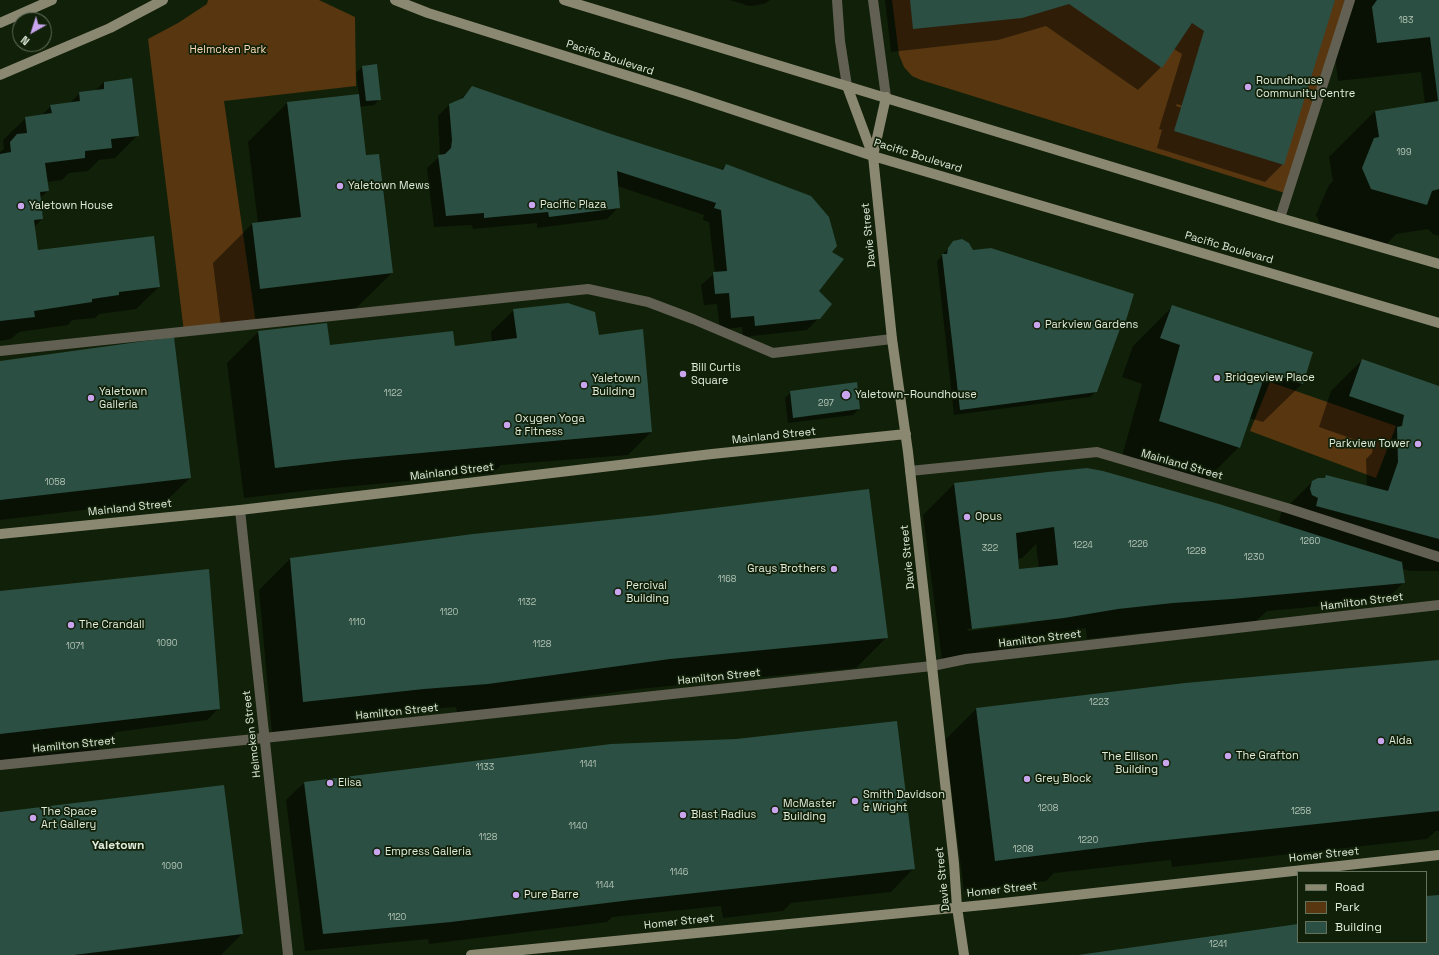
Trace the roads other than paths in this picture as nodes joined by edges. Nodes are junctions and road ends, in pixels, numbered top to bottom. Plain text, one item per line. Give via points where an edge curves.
1 (52, 0) edge
2 (163, 0) edge
3 (395, 0) edge
4 (564, 0) edge
5 (838, 0) edge
6 (873, 0) edge
7 (1350, 0) edge
8 (0, 23) edge
9 (0, 76) edge
10 (847, 86) junction
11 (886, 97) junction
12 (873, 156) junction
13 (1280, 218) junction
14 (1439, 264) edge
15 (1439, 323) edge
16 (892, 339) junction
17 (0, 351) edge
18 (906, 434) junction
19 (910, 471) junction
20 (240, 510) junction
21 (0, 534) edge
22 (1439, 557) edge
23 (1439, 605) edge
24 (932, 666) junction
25 (264, 738) junction
26 (0, 765) edge
27 (1439, 854) edge
28 (957, 907) junction
29 (288, 955) edge
30 (471, 955) edge
31 (964, 955) edge

1 - 8 main road
2 - 9 main road via 110,28
3 - 12 main road, Pacific Boulevard via 428,13
4 - 10 main road
5 - 10 street, Davie Street via 840,41
6 - 11 street, Davie Street
7 - 13 street
10 - 11 main road
10 - 12 main road, Davie Street
11 - 12 main road, Davie Street
11 - 13 main road
12 - 15 main road, Pacific Boulevard
12 - 16 main road, Davie Street
13 - 14 main road
16 - 17 street via 773,353 648,302 588,289
16 - 18 main road, Davie Street
18 - 19 main road, Davie Street
18 - 20 main road, Mainland Street via 712,454
19 - 22 street, Mainland Street via 1097,452 1287,508
19 - 24 main road, Davie Street
20 - 21 main road, Mainland Street
20 - 25 street, Helmcken Street
23 - 24 street, Hamilton Street via 972,659
24 - 25 street, Hamilton Street
24 - 28 main road, Davie Street
25 - 26 street, Hamilton Street
25 - 29 street, Helmcken Street
27 - 28 main road, Homer Street
28 - 30 main road, Homer Street
28 - 31 main road, Davie Street

